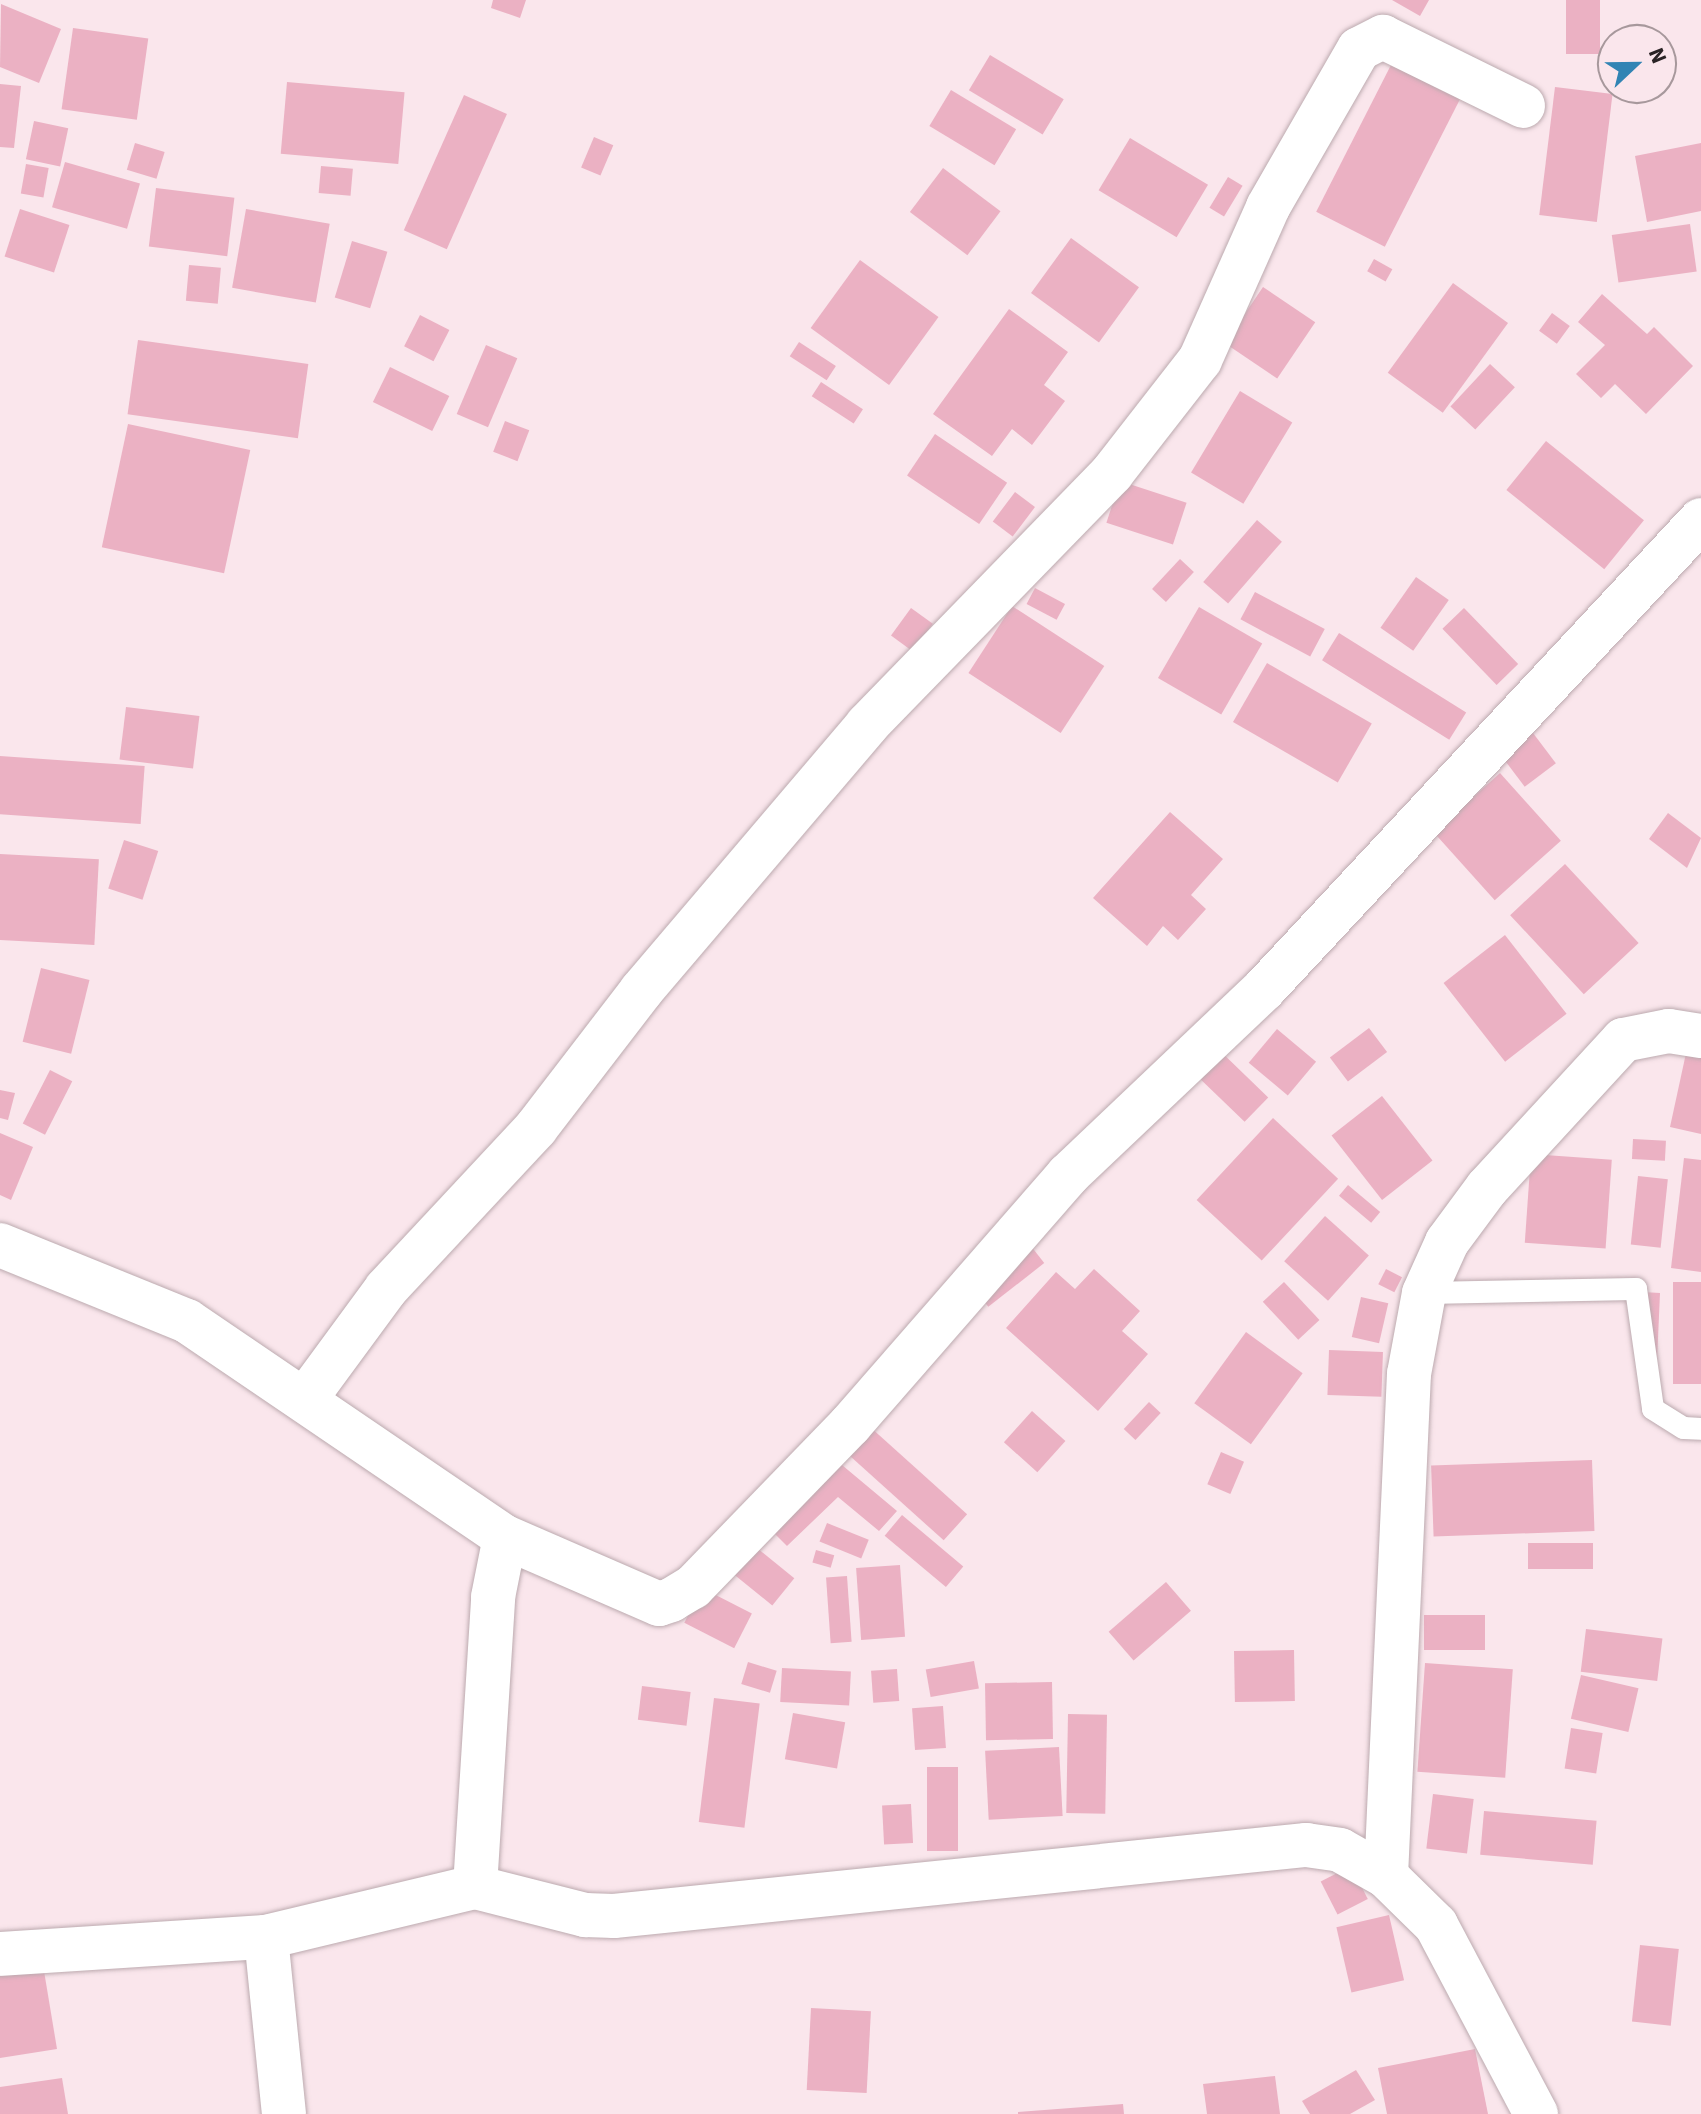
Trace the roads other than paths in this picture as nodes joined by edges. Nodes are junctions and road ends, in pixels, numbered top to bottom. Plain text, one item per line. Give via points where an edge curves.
1 (1523, 106) dead end
2 (1701, 520) edge
3 (1701, 1036) edge
4 (0, 1245) edge
5 (1424, 1293) junction
6 (306, 1398) junction
7 (1701, 1429) edge
8 (505, 1537) junction
9 (1386, 1876) junction
10 (475, 1887) junction
11 (266, 1937) junction
12 (0, 1954) edge
13 (284, 2114) edge
14 (1536, 2114) edge

1 - 6 street via 1383,37 1359,49 1268,207 1200,360 1132,448 867,725 641,991 536,1128 386,1289
2 - 8 street via 1264,989 1068,1175 850,1425 693,1587 659,1604
3 - 5 street via 1669,1031 1623,1040 1487,1188 1447,1242
4 - 6 street via 187,1321
5 - 7 lane via 1636,1289 1653,1409 1684,1428
5 - 9 street via 1409,1374
6 - 8 street
8 - 10 street via 493,1597
9 - 10 street via 1340,1850 1280,1844 614,1916 585,1915
9 - 14 street via 1436,1925
10 - 11 street
11 - 12 street
11 - 13 street

